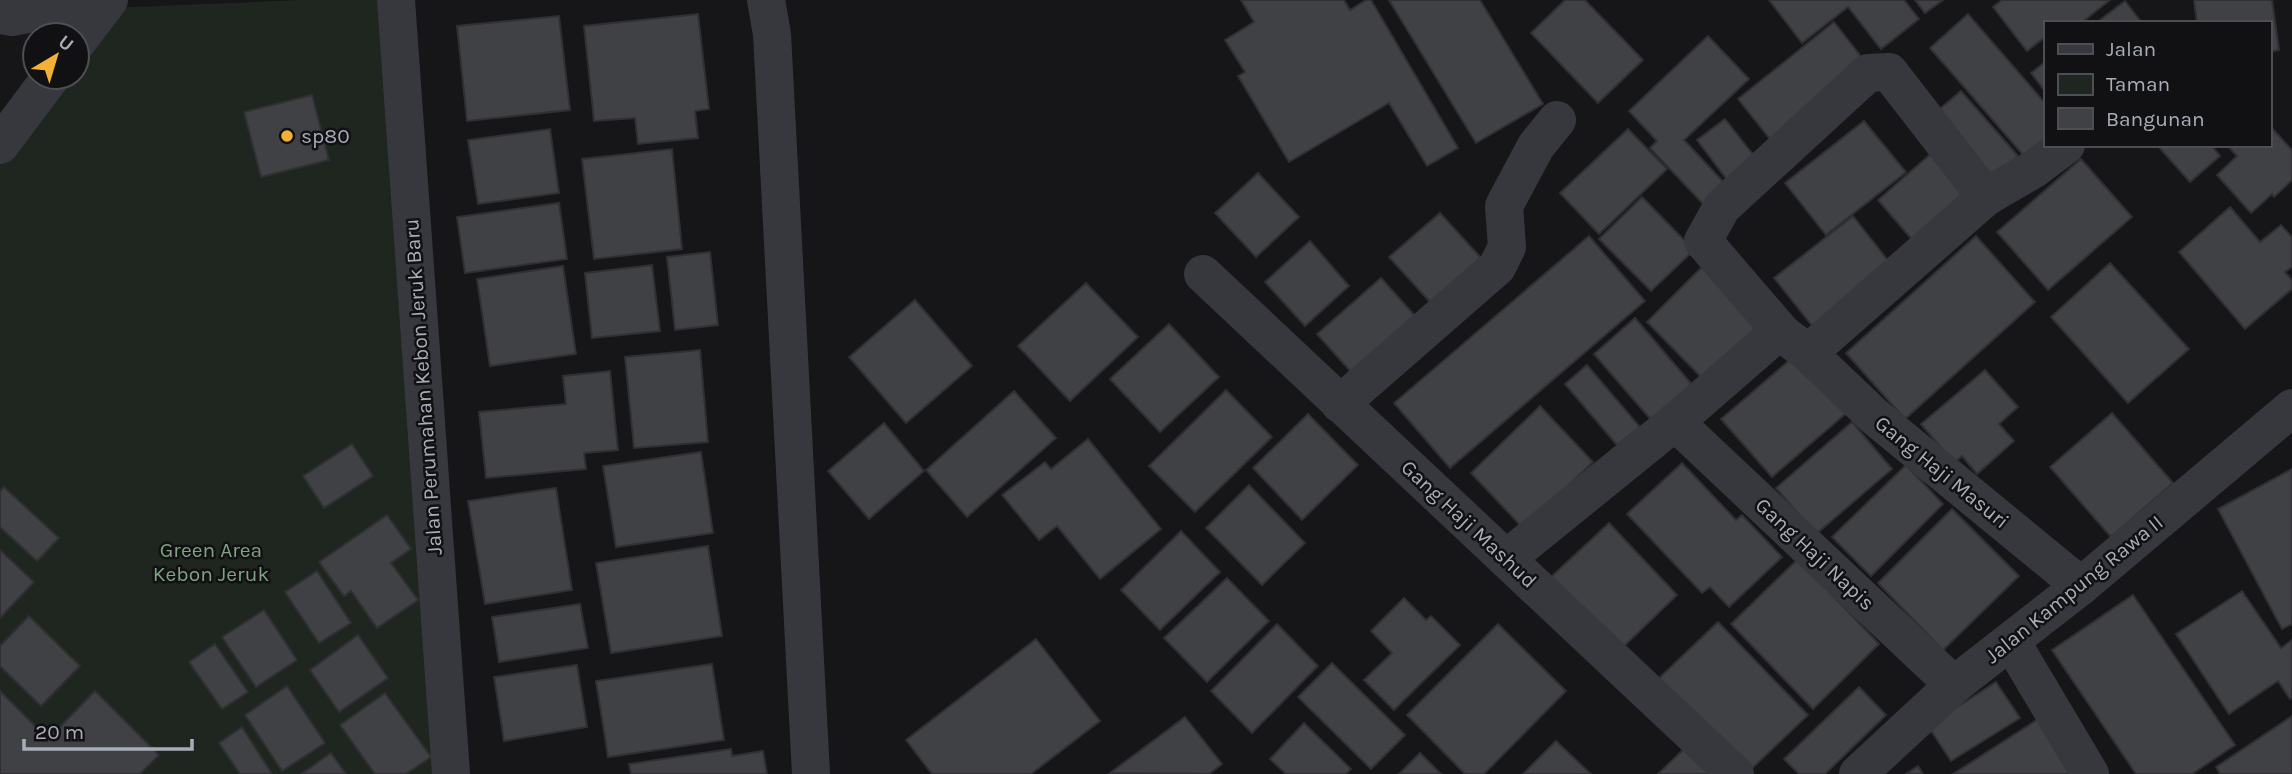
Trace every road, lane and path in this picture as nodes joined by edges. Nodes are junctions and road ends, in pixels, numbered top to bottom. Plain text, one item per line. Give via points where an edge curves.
1 (97, 0) edge
2 (109, 0) edge
3 (396, 0) edge
4 (766, 0) edge
5 (0, 15) edge
6 (91, 24) edge
7 (40, 91) edge
8 (1557, 120) dead end
9 (0, 145) edge
10 (2063, 147) edge
11 (1986, 197) junction
12 (1203, 274) dead end
13 (1796, 343) junction
14 (1340, 404) junction
15 (2292, 408) edge
16 (1675, 422) junction
17 (1506, 559) junction
18 (2081, 586) junction
19 (2011, 641) junction
20 (1954, 685) junction
21 (452, 774) edge
22 (811, 774) edge
23 (1735, 774) edge
24 (1858, 774) edge
25 (2090, 774) edge

1 - 5 street via 12,17
2 - 6 street
3 - 21 street, Jalan Perumahan Kebon Jeruk Baru
4 - 22 street via 773,48
7 - 9 street
8 - 14 street via 1536,146 1504,206 1507,247 1497,267
10 - 11 street
11 - 13 street
11 - 13 street, Gang Haji Masuri via 1889,72 1868,73 1722,207 1703,241
12 - 14 street, Gang Haji Mashud
13 - 16 street via 1775,335
13 - 18 street, Gang Haji Masuri via 1874,416
14 - 17 street, Gang Haji Mashud
15 - 18 street, Jalan Kampung Rawa II
16 - 17 street
16 - 20 street, Gang Haji Napis
17 - 23 street, Gang Haji Mashud
18 - 19 street, Jalan Kampung Rawa II
19 - 20 street, Jalan Kampung Rawa II
19 - 25 street
20 - 24 street, Jalan Kampung Rawa II

